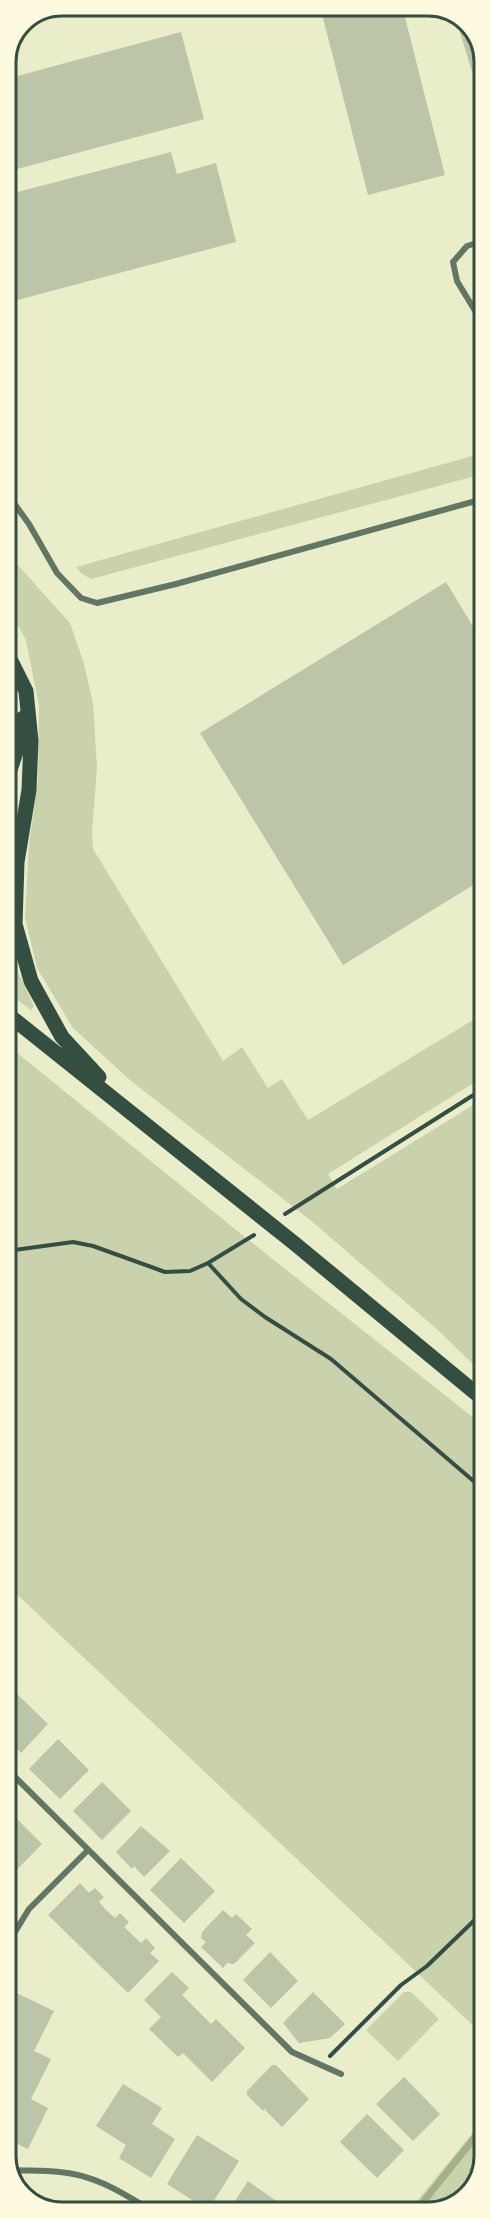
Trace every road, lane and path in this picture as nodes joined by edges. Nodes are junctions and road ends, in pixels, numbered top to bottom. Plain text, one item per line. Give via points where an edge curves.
1 (474, 244) edge
2 (474, 309) edge
3 (474, 502) edge
4 (17, 507) edge
5 (17, 673) edge
6 (26, 691) junction
7 (17, 749) edge
8 (17, 862) edge
9 (17, 931) edge
10 (17, 1022) edge
11 (474, 1095) edge
12 (127, 1108) junction
13 (281, 1217) dead end
14 (262, 1229) dead end
15 (17, 1250) edge
16 (208, 1263) junction
17 (474, 1392) edge
18 (474, 1481) edge
19 (17, 1779) edge
20 (88, 1850) junction
21 (474, 1921) edge
22 (17, 1929) edge
23 (321, 2065) junction
24 (341, 2074) dead end
25 (19, 2170) edge
26 (137, 2202) edge

1 - 2 street via 453,262 457,281
3 - 4 street via 97,603 81,598 57,573
5 - 6 main road
6 - 7 main road
6 - 8 main road via 31,741 29,790
9 - 12 main road via 31,981 62,1037
10 - 12 main road
11 - 13 path
12 - 17 main road
14 - 16 path
15 - 16 path via 73,1242 165,1272 190,1272
16 - 18 path via 242,1299 330,1359
19 - 20 street
20 - 22 street via 29,1909
20 - 23 street via 292,2052
21 - 23 path via 428,1966 401,1985
23 - 24 street
25 - 26 street via 86,2177

